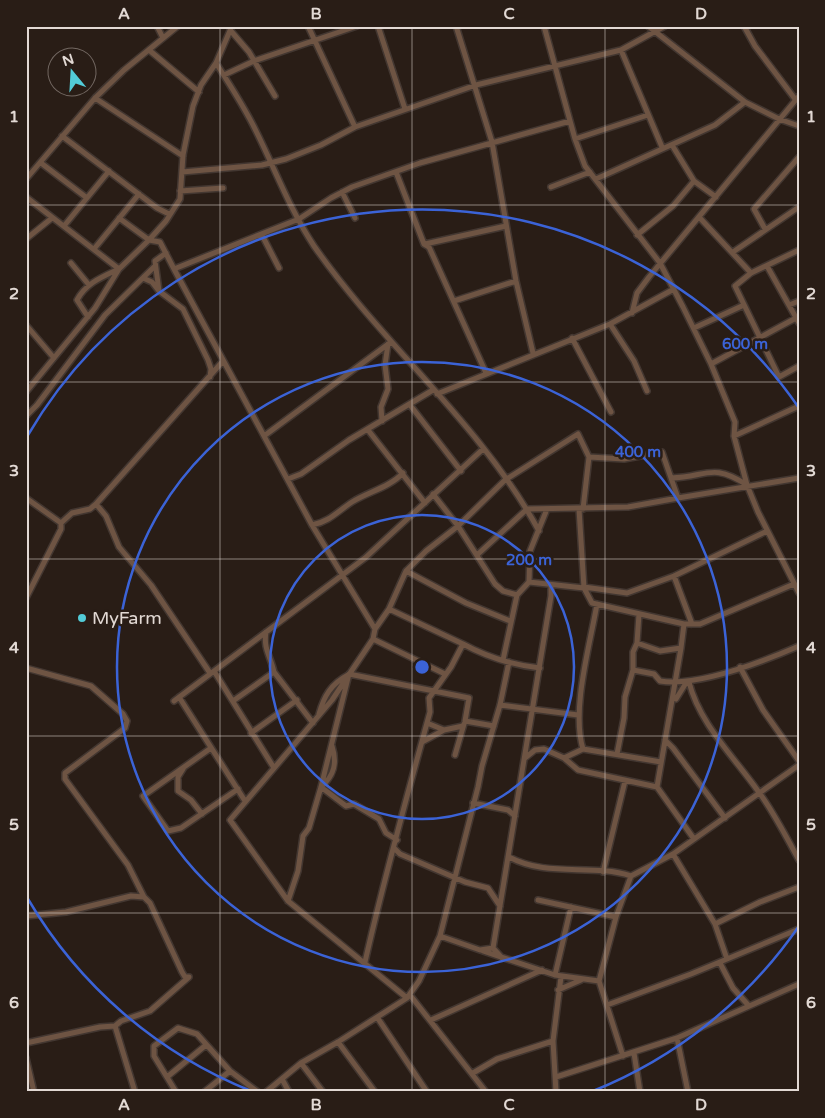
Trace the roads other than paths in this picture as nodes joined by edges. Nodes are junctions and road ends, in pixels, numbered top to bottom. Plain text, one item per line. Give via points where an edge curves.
1 (157, 26) edge
2 (178, 26) edge
3 (308, 26) edge
4 (356, 26) edge
5 (378, 26) edge
6 (456, 26) edge
7 (544, 26) edge
8 (648, 26) edge
9 (664, 26) edge
10 (744, 26) edge
11 (232, 29) edge
12 (655, 33) junction
13 (163, 38) junction
14 (314, 40) junction
15 (149, 50) junction
16 (621, 50) junction
17 (254, 61) junction
18 (216, 63) junction
19 (555, 67) junction
20 (224, 75) junction
21 (476, 85) junction
22 (199, 92) junction
23 (98, 95) edge
24 (275, 96) dead end
25 (95, 98) joint
26 (797, 98) edge
27 (745, 102) junction
28 (405, 109) junction
29 (648, 115) junction
30 (779, 119) junction
31 (570, 121) junction
32 (799, 126) edge
33 (355, 127) junction
34 (62, 136) junction
35 (575, 139) junction
36 (492, 142) junction
37 (672, 145) junction
38 (662, 147) junction
39 (183, 156) junction
40 (799, 156) edge
41 (41, 162) junction
42 (270, 164) junction
43 (109, 171) junction
44 (182, 172) junction
45 (396, 172) junction
46 (590, 172) junction
47 (26, 179) edge
48 (596, 179) junction
49 (694, 181) junction
50 (551, 187) dead end
51 (223, 188) dead end
52 (180, 191) junction
53 (342, 192) junction
54 (139, 194) junction
55 (26, 197) edge
56 (716, 197) junction
57 (87, 198) junction
58 (799, 207) edge
59 (169, 214) junction
60 (699, 217) junction
61 (52, 218) junction
62 (118, 218) junction
63 (355, 218) dead end
64 (299, 219) junction
65 (64, 226) junction
66 (506, 226) junction
67 (765, 229) junction
68 (262, 235) junction
69 (637, 235) junction
70 (26, 239) edge
71 (149, 240) junction
72 (424, 244) junction
73 (94, 249) junction
74 (799, 250) edge
75 (733, 252) junction
76 (166, 253) junction
77 (71, 263) dead end
78 (660, 263) junction
79 (155, 266) junction
80 (767, 266) junction
81 (279, 268) dead end
82 (119, 269) junction
83 (174, 269) junction
84 (751, 273) junction
85 (143, 278) junction
86 (516, 281) junction
87 (89, 285) junction
88 (674, 289) junction
89 (159, 291) junction
90 (454, 301) junction
91 (799, 301) edge
92 (788, 304) junction
93 (744, 305) junction
94 (632, 313) junction
95 (88, 317) junction
96 (797, 320) edge
97 (610, 324) junction
98 (26, 325) edge
99 (694, 328) junction
100 (572, 338) junction
101 (760, 338) junction
102 (390, 343) junction
103 (533, 353) junction
104 (54, 358) junction
105 (223, 361) junction
106 (711, 364) junction
107 (799, 366) edge
108 (486, 373) junction
109 (210, 377) junction
110 (647, 391) dead end
111 (26, 392) edge
112 (435, 392) junction
113 (410, 405) junction
114 (799, 406) edge
115 (610, 412) dead end
116 (26, 416) edge
117 (382, 420) junction
118 (735, 422) junction
119 (368, 430) junction
120 (744, 431) junction
121 (264, 436) junction
122 (734, 436) junction
123 (483, 449) junction
124 (589, 457) junction
125 (461, 472) junction
126 (403, 473) junction
127 (671, 478) junction
128 (799, 478) edge
129 (288, 479) junction
130 (505, 480) junction
131 (748, 485) junction
132 (433, 494) junction
133 (26, 498) edge
134 (678, 498) junction
135 (426, 502) junction
136 (96, 504) junction
137 (527, 509) junction
138 (547, 509) junction
139 (581, 509) junction
140 (61, 523) junction
141 (312, 524) junction
142 (458, 526) junction
143 (539, 531) junction
144 (767, 531) junction
145 (477, 555) junction
146 (406, 570) junction
147 (341, 575) junction
148 (674, 576) junction
149 (529, 582) junction
150 (794, 584) junction
151 (550, 586) junction
152 (584, 588) junction
153 (799, 593) edge
154 (517, 595) junction
155 (26, 598) edge
156 (596, 604) junction
157 (388, 609) junction
158 (639, 614) junction
159 (510, 621) junction
160 (684, 624) junction
161 (692, 624) junction
162 (375, 629) junction
163 (266, 632) junction
164 (373, 639) junction
165 (637, 643) junction
166 (463, 644) junction
167 (799, 646) edge
168 (681, 648) junction
169 (506, 661) junction
170 (740, 667) junction
171 (26, 668) edge
172 (540, 668) junction
173 (633, 670) junction
174 (212, 672) junction
175 (274, 672) junction
176 (349, 674) junction
177 (445, 674) junction
178 (687, 682) junction
179 (676, 684) junction
180 (434, 692) junction
181 (297, 700) junction
182 (332, 700) junction
183 (232, 701) junction
184 (500, 704) junction
185 (341, 708) junction
186 (532, 709) junction
187 (671, 710) junction
188 (578, 715) junction
189 (319, 716) junction
190 (427, 722) junction
191 (313, 723) junction
192 (464, 724) junction
193 (494, 726) junction
194 (444, 730) junction
195 (251, 733) junction
196 (665, 740) junction
197 (422, 742) junction
198 (331, 745) junction
199 (211, 748) junction
200 (582, 749) junction
201 (455, 754) dead end
202 (617, 754) junction
203 (524, 758) junction
204 (564, 758) junction
205 (799, 761) edge
206 (661, 762) junction
207 (185, 766) junction
208 (799, 766) edge
209 (274, 768) junction
210 (625, 781) junction
211 (321, 787) junction
212 (657, 787) junction
213 (238, 789) junction
214 (760, 793) junction
215 (245, 800) junction
216 (473, 803) junction
217 (517, 806) junction
218 (508, 810) junction
219 (202, 814) junction
220 (516, 816) junction
221 (725, 818) junction
222 (694, 839) junction
223 (397, 840) junction
224 (395, 848) junction
225 (673, 854) junction
226 (509, 857) junction
227 (799, 860) edge
228 (603, 872) junction
229 (631, 876) junction
230 (456, 878) junction
231 (799, 887) edge
232 (144, 897) junction
233 (288, 900) junction
234 (538, 900) dead end
235 (500, 907) junction
236 (571, 907) junction
237 (26, 916) edge
238 (616, 917) junction
239 (715, 924) junction
240 (799, 929) edge
241 (440, 936) junction
242 (493, 948) junction
243 (480, 950) junction
244 (502, 958) junction
245 (727, 959) junction
246 (364, 962) junction
247 (720, 962) junction
248 (542, 970) junction
249 (558, 976) junction
250 (582, 980) junction
251 (599, 981) junction
252 (799, 984) edge
253 (558, 990) junction
254 (408, 997) junction
255 (607, 1005) junction
256 (750, 1006) junction
257 (377, 1017) junction
258 (431, 1020) junction
259 (115, 1026) junction
260 (677, 1038) junction
261 (553, 1041) junction
262 (338, 1042) junction
263 (26, 1043) edge
264 (206, 1045) junction
265 (634, 1052) junction
266 (623, 1056) junction
267 (26, 1058) edge
268 (302, 1063) junction
269 (230, 1071) junction
270 (473, 1073) junction
271 (167, 1077) junction
272 (556, 1077) junction
273 (282, 1079) junction
274 (34, 1092) edge
275 (135, 1092) edge
276 (176, 1092) edge
277 (204, 1092) edge
278 (258, 1092) edge
279 (266, 1092) edge
280 (289, 1092) edge
281 (323, 1092) edge
282 (375, 1092) edge
283 (427, 1092) edge
284 (486, 1092) edge
285 (556, 1092) edge
286 (640, 1092) edge
287 (688, 1092) edge

1 - 13 street
2 - 13 street
3 - 14 street
4 - 14 street
5 - 28 street
6 - 21 street
7 - 19 street
8 - 12 street
9 - 12 street
10 - 26 street
11 - 17 street
11 - 18 street
12 - 16 street
12 - 27 street
13 - 15 street
14 - 17 street
14 - 33 street
15 - 22 street
15 - 23 street
16 - 19 street
16 - 29 street
17 - 20 street
17 - 24 street
18 - 20 street
18 - 22 street
19 - 21 street via 548,66
19 - 31 street
20 - 42 street via 257,132
21 - 28 street
21 - 36 street
22 - 39 street
25 - 34 street
25 - 39 street
26 - 30 street
27 - 30 street
27 - 37 street via 715,125
28 - 33 street
29 - 35 street
29 - 38 street
30 - 32 street
30 - 56 street
31 - 35 street
31 - 36 street
33 - 42 street via 321,145
34 - 41 street
34 - 43 street
35 - 46 street
36 - 45 street
36 - 66 street
37 - 38 street
37 - 49 street
38 - 48 street
39 - 44 street
40 - 67 street via 754,209
41 - 47 street
41 - 57 street
42 - 44 street
42 - 64 street
43 - 54 street
43 - 57 street
44 - 52 street
45 - 53 street
45 - 72 street
46 - 48 street
46 - 50 street
48 - 69 street
49 - 56 street
49 - 69 street via 673,206
51 - 52 street
52 - 59 street via 180,199
53 - 63 street
53 - 64 street
54 - 59 street
54 - 62 street
55 - 61 street
56 - 60 street
57 - 65 street
58 - 67 street
59 - 71 street
60 - 75 street
60 - 78 street
61 - 65 street
61 - 70 street
62 - 71 street
62 - 73 street
64 - 68 street
64 - 102 street via 325,260
65 - 73 street
66 - 72 street
66 - 86 street
67 - 75 street
68 - 81 street
68 - 83 street
69 - 78 street
71 - 76 street via 160,242
71 - 82 street
72 - 90 street via 429,246
73 - 82 street
74 - 80 street
75 - 84 street
76 - 79 street via 157,258
76 - 83 street
77 - 87 street
78 - 88 street
78 - 94 street via 637,293
79 - 85 street
79 - 89 street
80 - 84 street
80 - 92 street
82 - 87 street
82 - 95 street
83 - 105 street
84 - 93 street via 735,286
85 - 89 street via 152,282
85 - 116 street via 105,315
86 - 90 street
86 - 103 street
87 - 95 street via 77,300
88 - 94 street
88 - 99 street
89 - 109 street via 183,309 208,360
90 - 108 street
91 - 92 street
92 - 96 street
93 - 99 street
93 - 101 street
94 - 97 street
95 - 104 street
96 - 101 street
97 - 100 street
97 - 110 street via 634,361
98 - 104 street
99 - 106 street
100 - 103 street
100 - 115 street
101 - 106 street
101 - 107 street via 779,377
102 - 112 street
102 - 117 street via 385,365 388,388 381,407
102 - 121 street
103 - 108 street
104 - 111 street
105 - 109 street
105 - 121 street
106 - 118 street
108 - 112 street
109 - 136 street
112 - 113 street
112 - 123 street
113 - 117 street
113 - 125 street
114 - 120 street
117 - 119 street
118 - 120 street
118 - 122 street
119 - 126 street
119 - 129 street via 301,474
120 - 122 street
121 - 129 street
122 - 131 street
123 - 125 street
123 - 130 street
124 - 127 street via 624,459 662,452
124 - 130 street via 578,434
124 - 139 street
125 - 132 street
126 - 135 street
126 - 141 street via 397,480 352,502 332,517
127 - 131 street via 718,471 731,474
127 - 134 street
128 - 131 street
129 - 141 street
130 - 137 street
130 - 142 street
131 - 134 street
131 - 144 street
132 - 135 street
132 - 142 street
133 - 140 street
134 - 139 street via 628,507
135 - 147 street via 365,558
136 - 140 street via 90,509 72,513
136 - 174 street via 106,516 119,547 151,585 197,656
137 - 138 street
137 - 143 street
137 - 145 street
138 - 139 street
138 - 143 street
139 - 152 street
140 - 155 street via 61,529
141 - 147 street
142 - 145 street
142 - 146 street
143 - 149 street via 530,551
144 - 148 street
144 - 150 street
145 - 154 street via 495,584 503,591
146 - 157 street
146 - 159 street via 466,603
147 - 162 street
147 - 163 street
148 - 152 street via 627,593
148 - 161 street
149 - 151 street
149 - 154 street
150 - 153 street
150 - 161 street via 700,624
151 - 152 street
151 - 172 street
152 - 156 street via 588,599
154 - 159 street
156 - 158 street
156 - 188 street
157 - 162 street
157 - 166 street
158 - 160 street
158 - 165 street
159 - 169 street
160 - 161 street
160 - 168 street
162 - 164 street
163 - 174 street
163 - 175 street via 266,652
164 - 176 street
164 - 177 street
165 - 168 street via 660,651
165 - 173 street via 633,652
166 - 169 street via 484,655
166 - 177 street
167 - 170 street
168 - 179 street
169 - 172 street
169 - 184 street
170 - 178 street
170 - 205 street via 763,710
171 - 232 street via 91,686 126,721 125,728 65,773 65,779 128,866
172 - 186 street
173 - 179 street via 654,674 660,681
173 - 202 street via 625,697
174 - 183 street
174 - 199 street via 176,699
175 - 181 street
175 - 183 street
176 - 180 street
176 - 182 street
176 - 185 street
176 - 189 street via 338,680 324,697
177 - 180 street
178 - 179 street
178 - 187 street
178 - 214 street via 698,707 724,747
179 - 187 street
180 - 190 street via 429,698
180 - 192 street via 469,698
181 - 191 street
181 - 195 street
182 - 185 street
182 - 189 street
183 - 195 street
184 - 186 street
184 - 193 street
185 - 198 street
186 - 188 street
186 - 203 street
187 - 196 street
188 - 200 street
189 - 191 street
190 - 194 street
190 - 197 street
191 - 209 street
192 - 193 street
192 - 194 street
192 - 201 street
193 - 216 street
194 - 197 street
195 - 209 street
196 - 206 street
196 - 221 street
197 - 223 street
198 - 211 street
198 - 211 street via 335,765
199 - 207 street
199 - 213 street
200 - 202 street
200 - 204 street
202 - 206 street
203 - 204 street via 535,750 544,749
203 - 217 street
204 - 210 street via 578,770
206 - 212 street
207 - 219 street via 178,777 178,791
207 - 219 street via 143,796 168,831 181,828
208 - 214 street
209 - 215 street
210 - 212 street
210 - 228 street
211 - 223 street via 346,806 354,804 379,819 386,832
211 - 233 street via 304,836 298,871
212 - 222 street
213 - 215 street
213 - 219 street
214 - 221 street
214 - 227 street
215 - 233 street via 230,820
216 - 218 street
216 - 230 street
217 - 218 street
217 - 220 street
218 - 220 street
220 - 226 street
221 - 222 street
222 - 225 street
223 - 224 street
224 - 230 street via 400,854
224 - 246 street
225 - 229 street
225 - 239 street
226 - 228 street via 535,868
226 - 235 street
228 - 229 street
229 - 238 street
230 - 235 street via 488,888
230 - 241 street
231 - 239 street
232 - 237 street via 131,896 66,912
232 - 259 street via 182,972 189,977 150,1011 121,1020
233 - 246 street
234 - 236 street
235 - 242 street
236 - 238 street
236 - 249 street
238 - 251 street
239 - 245 street
240 - 245 street
241 - 243 street
241 - 254 street
242 - 243 street
242 - 244 street
243 - 244 street
244 - 248 street
245 - 247 street
246 - 254 street
247 - 255 street
247 - 256 street via 733,988
248 - 249 street
248 - 258 street
249 - 250 street
249 - 253 street
250 - 251 street
250 - 253 street
251 - 255 street
252 - 256 street
253 - 261 street
254 - 257 street
254 - 258 street
255 - 266 street
256 - 260 street
257 - 262 street
257 - 283 street
258 - 270 street
259 - 263 street
259 - 275 street
260 - 265 street
260 - 287 street
261 - 270 street via 497,1059
261 - 272 street
262 - 268 street
262 - 282 street
264 - 269 street
264 - 271 street
264 - 271 street via 197,1034 178,1028 159,1041 154,1046 154,1056
265 - 266 street
265 - 286 street
266 - 272 street
267 - 274 street
268 - 273 street
268 - 281 street
269 - 277 street
269 - 278 street
270 - 284 street
271 - 276 street
272 - 285 street
273 - 279 street
273 - 280 street

